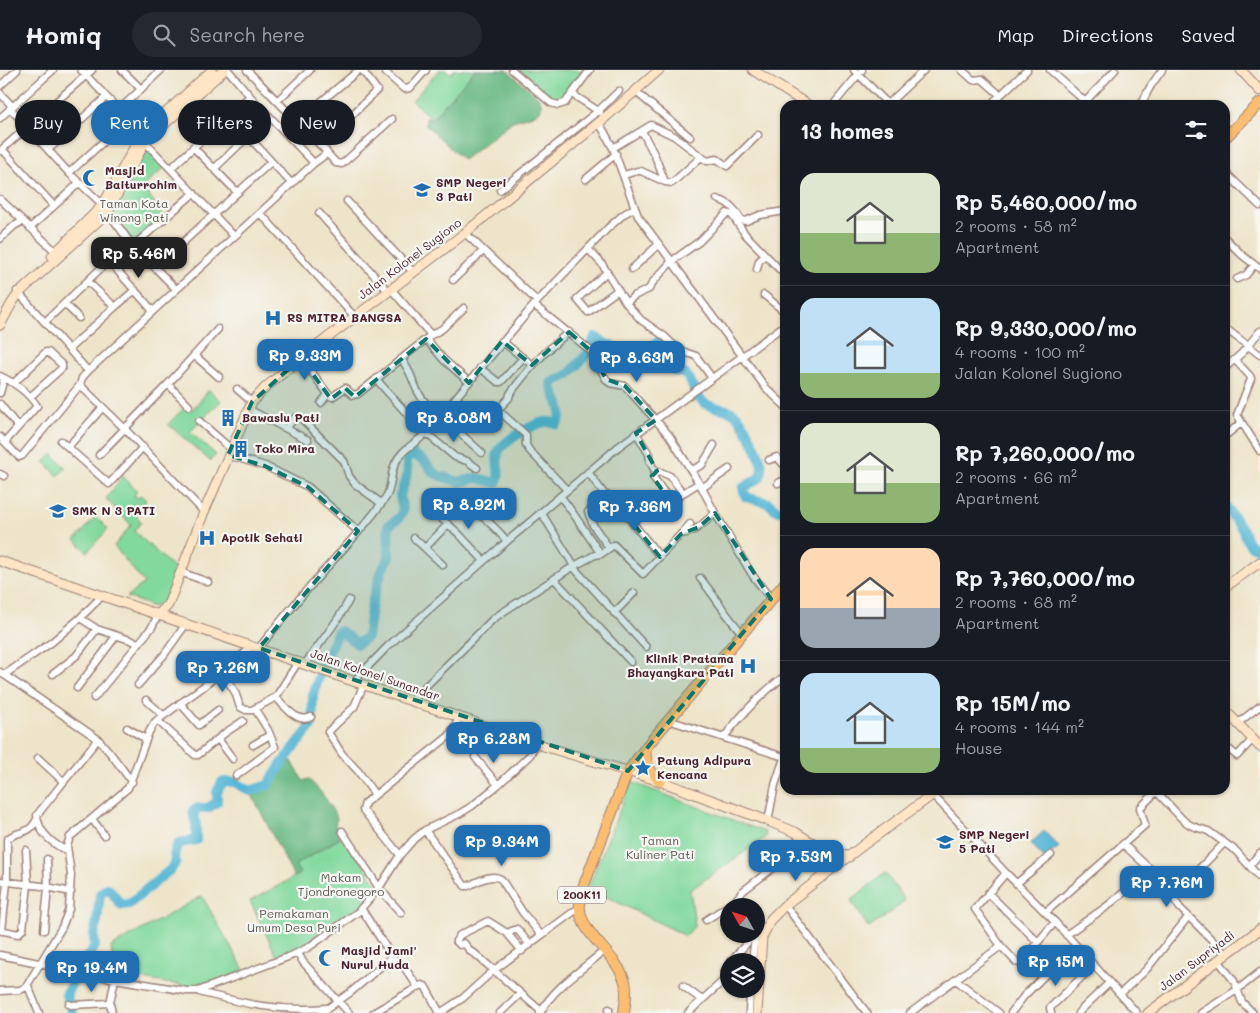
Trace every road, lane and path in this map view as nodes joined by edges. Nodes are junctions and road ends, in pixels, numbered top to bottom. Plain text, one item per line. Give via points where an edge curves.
1 (17, 70) edge
2 (53, 70) edge
3 (92, 70) edge
4 (161, 70) edge
5 (212, 70) edge
6 (224, 70) edge
7 (228, 70) edge
8 (247, 70) edge
9 (310, 70) edge
10 (360, 70) edge
11 (386, 70) edge
12 (426, 70) edge
13 (512, 70) edge
14 (590, 70) edge
15 (659, 70) edge
16 (753, 70) edge
17 (924, 70) edge
18 (962, 70) edge
19 (1027, 70) edge
20 (1050, 70) edge
21 (1115, 70) edge
22 (1162, 70) edge
23 (1241, 70) edge
24 (858, 71) edge
25 (127, 72) edge
26 (84, 73) edge
27 (0, 86) edge
28 (141, 90) junction
29 (619, 91) dead end
30 (635, 91) junction
31 (1260, 91) edge
32 (0, 93) edge
33 (572, 94) junction
34 (1000, 95) junction
35 (250, 96) junction
36 (106, 97) junction
37 (187, 98) junction
38 (56, 100) edge
39 (109, 100) edge
40 (130, 100) edge
41 (254, 100) edge
42 (278, 100) junction
43 (324, 100) edge
44 (800, 100) edge
45 (837, 100) edge
46 (884, 100) edge
47 (894, 100) edge
48 (995, 100) edge
49 (1084, 100) edge
50 (1090, 100) edge
51 (1144, 100) edge
52 (281, 103) edge
53 (1260, 103) edge
54 (11, 107) junction
55 (598, 111) junction
56 (15, 112) edge
57 (168, 116) edge
58 (0, 118) edge
59 (271, 118) edge
60 (392, 119) dead end
61 (603, 119) junction
62 (642, 131) junction
63 (1230, 133) edge
64 (758, 135) dead end
65 (690, 137) dead end
66 (15, 138) edge
67 (43, 145) edge
68 (101, 145) edge
69 (140, 145) edge
70 (149, 145) edge
71 (239, 145) edge
72 (256, 145) edge
73 (321, 146) joint
74 (193, 147) junction
75 (1, 150) edge
76 (48, 150) junction
77 (614, 151) junction
78 (327, 153) junction
79 (701, 157) junction
80 (271, 162) junction
81 (314, 163) junction
82 (171, 168) junction
83 (214, 169) junction
84 (70, 173) junction
85 (624, 175) junction
86 (1230, 177) edge
87 (586, 179) dead end
88 (665, 182) junction
89 (80, 183) junction
90 (292, 184) junction
91 (500, 190) dead end
92 (237, 192) junction
93 (194, 193) junction
94 (0, 199) edge
95 (717, 199) dead end
96 (347, 201) dead end
97 (54, 206) junction
98 (1260, 206) edge
99 (105, 208) junction
100 (634, 208) junction
101 (780, 212) edge
102 (260, 213) junction
103 (319, 213) dead end
104 (215, 214) junction
105 (23, 221) junction
106 (30, 228) junction
107 (465, 233) junction
108 (234, 236) junction
109 (0, 239) edge
110 (1230, 243) edge
111 (131, 244) junction
112 (659, 244) junction
113 (588, 249) junction
114 (483, 251) junction
115 (58, 254) junction
116 (765, 255) junction
117 (109, 261) junction
118 (672, 261) junction
119 (1254, 264) junction
120 (155, 268) junction
121 (632, 269) dead end
122 (757, 269) dead end
123 (780, 269) edge
124 (1260, 269) edge
125 (413, 272) junction
126 (608, 272) junction
127 (1238, 279) dead end
128 (453, 280) dead end
129 (88, 282) junction
130 (176, 289) junction
131 (135, 290) junction
132 (389, 290) junction
133 (618, 290) junction
134 (18, 292) junction
135 (764, 295) dead end
136 (535, 303) junction
137 (626, 303) junction
138 (65, 304) junction
139 (114, 307) junction
140 (464, 308) dead end
141 (780, 308) edge
142 (153, 311) junction
143 (0, 316) edge
144 (355, 316) junction
145 (79, 318) dead end
146 (45, 322) junction
147 (0, 325) edge
148 (218, 329) dead end
149 (780, 329) edge
150 (1260, 331) edge
151 (568, 332) junction
152 (1230, 332) edge
153 (429, 337) junction
154 (502, 341) junction
155 (1247, 346) junction
156 (69, 349) junction
157 (194, 355) junction
158 (743, 355) junction
159 (1260, 355) edge
160 (301, 358) junction
161 (523, 358) junction
162 (401, 360) junction
163 (1236, 360) junction
164 (1230, 364) edge
165 (532, 365) junction
166 (480, 368) junction
167 (88, 371) junction
168 (2, 377) edge
169 (219, 377) dead end
170 (506, 378) junction
171 (712, 378) junction
172 (376, 379) junction
173 (14, 382) junction
174 (469, 382) junction
175 (168, 384) junction
176 (80, 386) junction
177 (516, 386) junction
178 (237, 389) dead end
179 (0, 393) edge
180 (328, 394) junction
181 (30, 397) junction
182 (456, 398) junction
183 (780, 401) edge
184 (321, 403) dead end
185 (0, 404) edge
186 (189, 406) dead end
187 (250, 406) junction
188 (102, 408) junction
189 (498, 410) junction
190 (440, 416) junction
191 (656, 420) junction
192 (199, 421) dead end
193 (468, 421) dead end
194 (1241, 423) junction
195 (18, 427) junction
196 (286, 428) junction
197 (125, 429) junction
198 (456, 430) junction
199 (1230, 432) edge
200 (426, 433) junction
201 (636, 433) junction
202 (3, 440) edge
203 (308, 440) dead end
204 (61, 441) dead end
205 (714, 445) dead end
206 (68, 447) junction
207 (144, 447) junction
208 (1260, 451) edge
209 (229, 452) junction
210 (482, 453) dead end
211 (100, 455) dead end
212 (769, 460) dead end
213 (780, 460) edge
214 (477, 468) dead end
215 (729, 469) dead end
216 (692, 470) junction
217 (657, 471) junction
218 (588, 472) junction
219 (700, 485) junction
220 (567, 490) junction
221 (683, 493) junction
222 (605, 495) junction
223 (666, 495) junction
224 (560, 496) junction
225 (381, 503) junction
226 (204, 512) junction
227 (541, 512) junction
228 (715, 513) junction
229 (632, 522) junction
230 (448, 524) junction
231 (690, 524) dead end
232 (358, 531) junction
233 (680, 534) junction
234 (414, 538) dead end
235 (507, 541) junction
236 (425, 548) junction
237 (609, 548) junction
238 (601, 554) junction
239 (660, 557) junction
240 (0, 561) edge
241 (484, 561) junction
242 (1260, 562) edge
243 (443, 565) dead end
244 (575, 568) junction
245 (180, 572) junction
246 (700, 578) dead end
247 (556, 580) dead end
248 (208, 582) dead end
249 (1230, 583) edge
250 (780, 589) edge
251 (634, 593) dead end
252 (102, 596) junction
253 (771, 599) junction
254 (349, 600) dead end
255 (168, 606) junction
256 (614, 613) junction
257 (158, 615) junction
258 (80, 618) junction
259 (171, 619) junction
260 (186, 624) junction
261 (97, 629) junction
262 (742, 633) junction
263 (116, 636) junction
264 (139, 643) junction
265 (646, 647) dead end
266 (255, 648) junction
267 (631, 662) dead end
268 (301, 663) junction
269 (222, 672) junction
270 (2, 673) edge
271 (53, 674) dead end
272 (780, 679) edge
273 (354, 681) junction
274 (364, 684) junction
275 (138, 685) dead end
276 (77, 688) dead end
277 (94, 698) dead end
278 (276, 698) junction
279 (146, 700) dead end
280 (412, 700) junction
281 (180, 703) junction
282 (1260, 706) edge
283 (255, 709) junction
284 (218, 710) dead end
285 (163, 715) junction
286 (1230, 715) edge
287 (460, 717) junction
288 (308, 718) dead end
289 (157, 720) junction
290 (668, 720) junction
291 (243, 722) dead end
292 (1238, 723) junction
293 (127, 728) dead end
294 (270, 735) junction
295 (724, 738) junction
296 (146, 739) junction
297 (218, 739) junction
298 (1253, 739) junction
299 (98, 740) junction
300 (536, 743) junction
301 (254, 745) dead end
302 (646, 747) junction
303 (1260, 747) edge
304 (1230, 750) edge
305 (780, 755) edge
306 (474, 757) dead end
307 (38, 758) dead end
308 (233, 759) dead end
309 (628, 771) junction
310 (780, 772) edge
311 (236, 776) dead end
312 (660, 780) junction
313 (64, 782) junction
314 (132, 782) junction
315 (498, 785) junction
316 (375, 795) junction
317 (932, 795) edge
318 (939, 795) edge
319 (1151, 795) edge
320 (1159, 795) edge
321 (37, 819) junction
322 (92, 819) junction
323 (768, 821) junction
324 (425, 830) junction
325 (342, 831) dead end
326 (104, 835) dead end
327 (809, 840) junction
328 (1224, 843) junction
329 (1123, 844) junction
330 (819, 847) junction
331 (26, 850) dead end
332 (67, 851) junction
333 (1260, 853) edge
334 (400, 855) junction
335 (1051, 855) dead end
336 (849, 857) junction
337 (47, 859) dead end
338 (1250, 865) junction
339 (1151, 870) junction
340 (1006, 873) junction
341 (824, 876) junction
342 (1260, 878) edge
343 (4, 882) edge
344 (1017, 883) junction
345 (28, 885) junction
346 (48, 888) junction
347 (379, 888) junction
348 (1169, 891) junction
349 (71, 892) junction
350 (988, 894) junction
351 (785, 905) junction
352 (580, 907) junction
353 (361, 908) junction
354 (1046, 912) junction
355 (401, 913) dead end
356 (1188, 917) junction
357 (706, 920) dead end
358 (765, 922) edge
359 (1056, 922) junction
360 (1, 930) edge
361 (44, 930) dead end
362 (1259, 930) edge
363 (507, 933) junction
364 (541, 935) junction
365 (1066, 935) junction
366 (1038, 942) junction
367 (747, 943) edge
368 (530, 945) junction
369 (1001, 946) junction
370 (605, 950) junction
371 (522, 951) junction
372 (1080, 951) junction
373 (298, 952) junction
374 (738, 953) edge
375 (761, 953) edge
376 (1226, 954) junction
377 (0, 955) edge
378 (392, 957) junction
379 (1218, 960) junction
380 (40, 964) junction
381 (1094, 965) junction
382 (493, 972) junction
383 (1260, 972) edge
384 (115, 979) junction
385 (956, 980) junction
386 (1109, 983) junction
387 (720, 985) edge
388 (28, 986) junction
389 (683, 986) dead end
390 (418, 987) junction
391 (1237, 990) junction
392 (0, 991) edge
393 (198, 991) junction
394 (520, 994) junction
395 (1120, 994) junction
396 (752, 998) edge
397 (756, 998) edge
398 (702, 1000) junction
399 (339, 1001) junction
400 (110, 1003) junction
401 (69, 1004) dead end
402 (330, 1008) junction
403 (540, 1012) edge
404 (39, 1013) edge
405 (112, 1013) edge
406 (321, 1013) edge
407 (349, 1013) edge
408 (373, 1013) edge
409 (440, 1013) edge
410 (500, 1013) edge
411 (624, 1013) edge
412 (688, 1013) edge
413 (749, 1013) edge
414 (757, 1013) edge
415 (867, 1013) edge
416 (910, 1013) edge
417 (998, 1013) edge
418 (1011, 1013) edge
419 (1051, 1013) edge
420 (1078, 1013) edge
421 (1137, 1013) edge
422 (1148, 1013) edge
423 (1201, 1013) edge
424 (1254, 1013) edge

1 - 27 street
2 - 54 street
3 - 26 street
4 - 28 street
5 - 37 main road
6 - 37 main road
7 - 35 street
8 - 42 street
9 - 42 street
10 - 43 street
10 - 73 street via 377,88 376,92
11 - 12 street via 404,89 410,88
13 - 33 street via 552,103 565,103
14 - 33 street
15 - 30 main road, Jalan Kolonel Sugiono
16 - 44 main road
17 - 47 street
18 - 34 street via 973,80 982,79
19 - 34 street
20 - 49 street
21 - 50 street
22 - 51 street
23 - 31 main road
24 - 45 street
24 - 46 street
25 - 28 street
26 - 36 street
26 - 38 street
28 - 40 street
29 - 55 street
30 - 61 main road, Jalan Kolonel Sugiono
30 - 65 street
32 - 54 street
33 - 55 street
34 - 48 street
35 - 41 street
35 - 74 street
36 - 39 street
36 - 76 street
37 - 57 main road
42 - 52 street
53 - 63 main road
54 - 56 street
54 - 58 street
55 - 61 street
55 - 91 street
59 - 81 street
60 - 78 street via 342,164 336,163
61 - 77 street
61 - 107 main road, Jalan Kolonel Sugiono
62 - 77 street
62 - 79 street via 649,125 656,126
62 - 88 street
64 - 79 street via 729,166 717,159 707,161
66 - 75 street
67 - 76 street
68 - 84 street
69 - 99 main road
70 - 82 street
71 - 83 street
72 - 80 street
73 - 78 street
74 - 82 street
74 - 83 street
75 - 97 street
76 - 84 street
77 - 85 street
77 - 87 street
78 - 81 street
79 - 88 street via 672,183
80 - 90 street
80 - 92 street
81 - 90 street
82 - 93 street
83 - 92 street
84 - 89 street
85 - 88 street via 641,171
85 - 100 street
86 - 98 street
89 - 97 street
89 - 99 street
90 - 102 street
92 - 104 street
93 - 104 street
93 - 111 street
94 - 105 street
95 - 101 street via 733,207 741,220
96 - 125 street
97 - 106 street
99 - 111 street
99 - 115 main road
100 - 112 street
100 - 113 street
102 - 108 street
102 - 144 street
103 - 132 street
104 - 108 street
104 - 120 street
105 - 106 street
105 - 109 street
106 - 115 street
107 - 114 street
107 - 125 main road, Jalan Kolonel Sugiono
108 - 130 street
110 - 119 street
111 - 117 street
111 - 120 street
112 - 118 street
112 - 121 street
113 - 126 street
113 - 136 street
114 - 128 street
114 - 136 street
115 - 134 main road
116 - 118 street via 727,213 700,241
116 - 122 street
116 - 123 street
117 - 129 street
117 - 131 street
118 - 137 street via 649,289
118 - 158 street
119 - 124 street
119 - 127 street via 1246,275
120 - 130 street
125 - 132 main road, Jalan Kolonel Sugiono
126 - 133 street
126 - 133 street via 577,299 588,312
129 - 138 street
129 - 139 street
130 - 142 street
131 - 139 street
131 - 142 street
132 - 144 main road, Jalan Kolonel Sugiono
132 - 153 street
133 - 137 street
134 - 143 main road
134 - 146 street
134 - 147 main road
135 - 141 street
136 - 151 street
136 - 154 street
137 - 171 street via 641,320 679,350 696,356
138 - 145 street
138 - 146 street
139 - 156 street
140 - 153 street
142 - 167 street
144 - 160 main road, Jalan Kolonel Sugiono
146 - 156 street
148 - 157 street
149 - 158 street
150 - 155 street
151 - 165 street
151 - 191 street via 589,350 606,379 625,386
152 - 155 street
153 - 162 street
153 - 174 street via 444,360
154 - 161 street
154 - 166 street
155 - 159 street
155 - 163 street
156 - 167 street
157 - 169 street
157 - 175 street
158 - 171 street
158 - 183 street via 766,388
160 - 180 street
160 - 187 main road, Jalan Kolonel Sugiono via 266,387
161 - 165 street
161 - 170 street
162 - 172 street
162 - 190 street via 418,392
163 - 164 street
163 - 194 street via 1250,376 1237,413
165 - 177 street
166 - 170 street via 498,382
166 - 174 street
167 - 176 street
168 - 173 street
168 - 179 street
170 - 177 street
171 - 191 street
172 - 180 street via 358,394 353,395 345,388 332,397
172 - 200 street
173 - 181 street
173 - 181 street via 44,353 48,352 57,360 62,368
174 - 182 street
175 - 186 street
175 - 197 street
176 - 188 street
176 - 202 street via 22,456 18,457
177 - 189 street
178 - 187 street
180 - 184 street
181 - 195 street via 36,408
182 - 189 street via 485,421
182 - 190 street
185 - 195 street
187 - 196 street
187 - 209 main road, Jalan Kolonel Sugiono
188 - 197 street
188 - 206 street
189 - 220 street via 526,435 528,450
190 - 198 street
190 - 200 street
191 - 201 street
191 - 216 street
192 - 209 street
193 - 198 street
194 - 199 street
194 - 208 street
195 - 202 street
196 - 203 street
196 - 225 street via 299,417 344,461 355,484
197 - 207 street
197 - 211 street
198 - 210 street
200 - 214 street via 455,457
200 - 225 street via 398,458 388,493
201 - 217 street
201 - 218 street
204 - 206 street
205 - 216 street via 702,465
206 - 207 street via 110,484
207 - 226 street
209 - 226 main road, Jalan Kolonel Sugiono
209 - 232 street via 308,487
212 - 213 street via 777,457
215 - 219 street
216 - 219 street
217 - 221 street via 670,476
217 - 223 street via 653,477
218 - 220 street
218 - 222 street
219 - 221 street
219 - 228 street
220 - 224 street
221 - 223 street via 675,498
222 - 229 street via 612,495 621,502
222 - 237 street via 588,512
223 - 229 street
224 - 227 street
224 - 238 street
225 - 232 street
226 - 245 main road, Jalan Kolonel Sugiono
227 - 235 street
227 - 244 street
228 - 233 street via 699,527
228 - 253 street via 753,576
229 - 239 street
230 - 235 street via 433,510 451,496 479,512
230 - 236 street
230 - 241 street
231 - 233 street
232 - 266 street
233 - 239 street
234 - 236 street
235 - 241 street
236 - 243 street
237 - 238 street
237 - 239 street via 615,546 643,574
238 - 244 street
240 - 252 main road, Jalan Kolonel Sunandar
241 - 273 street via 388,646
242 - 249 main road
244 - 256 street
244 - 280 street via 493,619
245 - 248 street
245 - 255 main road, Jalan Kolonel Sugiono
246 - 262 street
247 - 267 street
250 - 253 main road
251 - 256 street
252 - 257 main road, Jalan Kolonel Sunandar
252 - 258 street
253 - 262 main road
254 - 268 street via 338,620
255 - 257 main road, Jalan Kolonel Sugiono
255 - 259 main road
256 - 265 street
257 - 259 main road, Jalan Kolonel Sunandar
257 - 264 street
258 - 261 street
258 - 270 street via 52,642
259 - 260 main road, Jalan Kolonel Sunandar
260 - 266 main road, Jalan Kolonel Sunandar
260 - 275 street
261 - 263 street
261 - 271 street via 76,656
262 - 290 main road
263 - 264 street
263 - 276 street
264 - 277 street
266 - 268 main road, Jalan Kolonel Sunandar
266 - 269 street
268 - 273 main road, Jalan Kolonel Sunandar
268 - 278 street
269 - 281 street
269 - 283 street via 240,707
270 - 299 street
272 - 295 street via 750,706
273 - 274 main road, Jalan Kolonel Sunandar
274 - 280 main road, Jalan Kolonel Sunandar
274 - 316 street via 354,706 328,732
278 - 283 street
278 - 288 street via 293,714
279 - 285 street
280 - 287 main road, Jalan Kolonel Sunandar
281 - 284 street via 199,725
281 - 285 street
282 - 292 street
283 - 294 street
285 - 289 street
286 - 292 main road
287 - 300 main road, Jalan Kolonel Sunandar
287 - 316 street via 450,736
289 - 296 street
289 - 297 street via 195,755
290 - 295 street
290 - 302 main road
291 - 297 street
292 - 298 main road
293 - 296 street
294 - 301 street
294 - 311 street via 274,749
295 - 305 street
296 - 314 street
297 - 308 street
298 - 303 main road
298 - 304 street via 1237,756
299 - 313 street
299 - 314 street
300 - 309 main road, Jalan Kolonel Sunandar
300 - 315 street via 530,755
302 - 309 main road
302 - 312 main road via 646,764
306 - 315 street
307 - 313 street
309 - 312 main road, Jalan Kolonel Sunandar
309 - 352 main road, 200K11 via 582,890
310 - 323 street
312 - 323 main road, Jalan Kolonel Sunandar
313 - 321 street via 39,811
314 - 322 street via 125,792
315 - 324 street via 459,814
316 - 334 street via 365,803 364,810
317 - 336 main road
318 - 340 street
319 - 329 street via 1140,808 1145,825
320 - 328 street via 1184,822 1208,831
321 - 332 street via 53,844
321 - 343 street via 28,831 11,835 7,840
322 - 326 street
322 - 332 street via 70,837
323 - 327 main road, Jalan Kolonel Sunandar
324 - 334 street
324 - 364 street via 465,886 497,876
325 - 347 street
327 - 330 main road, Jalan Kolonel Sunandar
327 - 357 street via 743,891 734,902
328 - 338 street
328 - 348 street via 1208,862
329 - 339 street
329 - 354 street
330 - 336 main road, Jalan Kolonel Sunandar
330 - 341 main road via 827,861
331 - 345 street
332 - 349 street
333 - 338 street
334 - 347 street
335 - 344 street
336 - 341 main road
337 - 346 street
338 - 342 street
339 - 348 street
339 - 365 street
340 - 344 street
340 - 350 street
341 - 351 main road
343 - 345 street
343 - 360 street
344 - 354 street
345 - 346 street
345 - 360 street via 23,929 18,934
346 - 349 street
346 - 361 street
347 - 353 street
347 - 355 street
348 - 356 street
349 - 380 street via 66,918
350 - 366 street
350 - 369 street via 975,907 976,912
351 - 358 main road
351 - 375 main road via 768,923 762,937
351 - 415 street
352 - 364 street
352 - 370 main road, 200K11 via 584,922
353 - 373 street
353 - 378 street
354 - 359 street
356 - 376 street
356 - 395 street via 1146,970
359 - 365 street
359 - 366 street
362 - 376 main road, Jalan Supriyadi
363 - 368 street via 517,929
363 - 371 street
363 - 382 street via 488,921 456,941 460,945 464,943
364 - 368 street
365 - 372 street
366 - 369 street via 1019,964
367 - 374 street
368 - 371 street
369 - 385 street
370 - 403 street via 567,982
370 - 411 main road, 200K11 via 625,983
371 - 382 street
372 - 381 street
372 - 418 street via 1048,972
373 - 393 street
373 - 399 street
376 - 379 main road, Jalan Supriyadi
377 - 380 street
378 - 390 street via 404,967
378 - 399 street
379 - 391 street
379 - 422 main road, Jalan Supriyadi
380 - 384 street
380 - 388 street
381 - 386 street
381 - 419 street via 1050,1008
382 - 394 street
382 - 409 street via 464,998
383 - 391 street
384 - 393 street
384 - 400 street
385 - 416 street
385 - 417 street
386 - 395 street
386 - 420 street
387 - 398 street
388 - 392 street via 20,990
388 - 404 street
389 - 398 street
390 - 408 street
390 - 409 street via 425,986
391 - 423 street
391 - 424 street via 1242,1002
393 - 402 street via 263,1007 290,1010
394 - 403 street
394 - 410 street
395 - 421 street
396 - 413 street
397 - 414 main road
398 - 412 street
399 - 402 street
399 - 407 street
400 - 401 street
400 - 405 street
402 - 406 street

